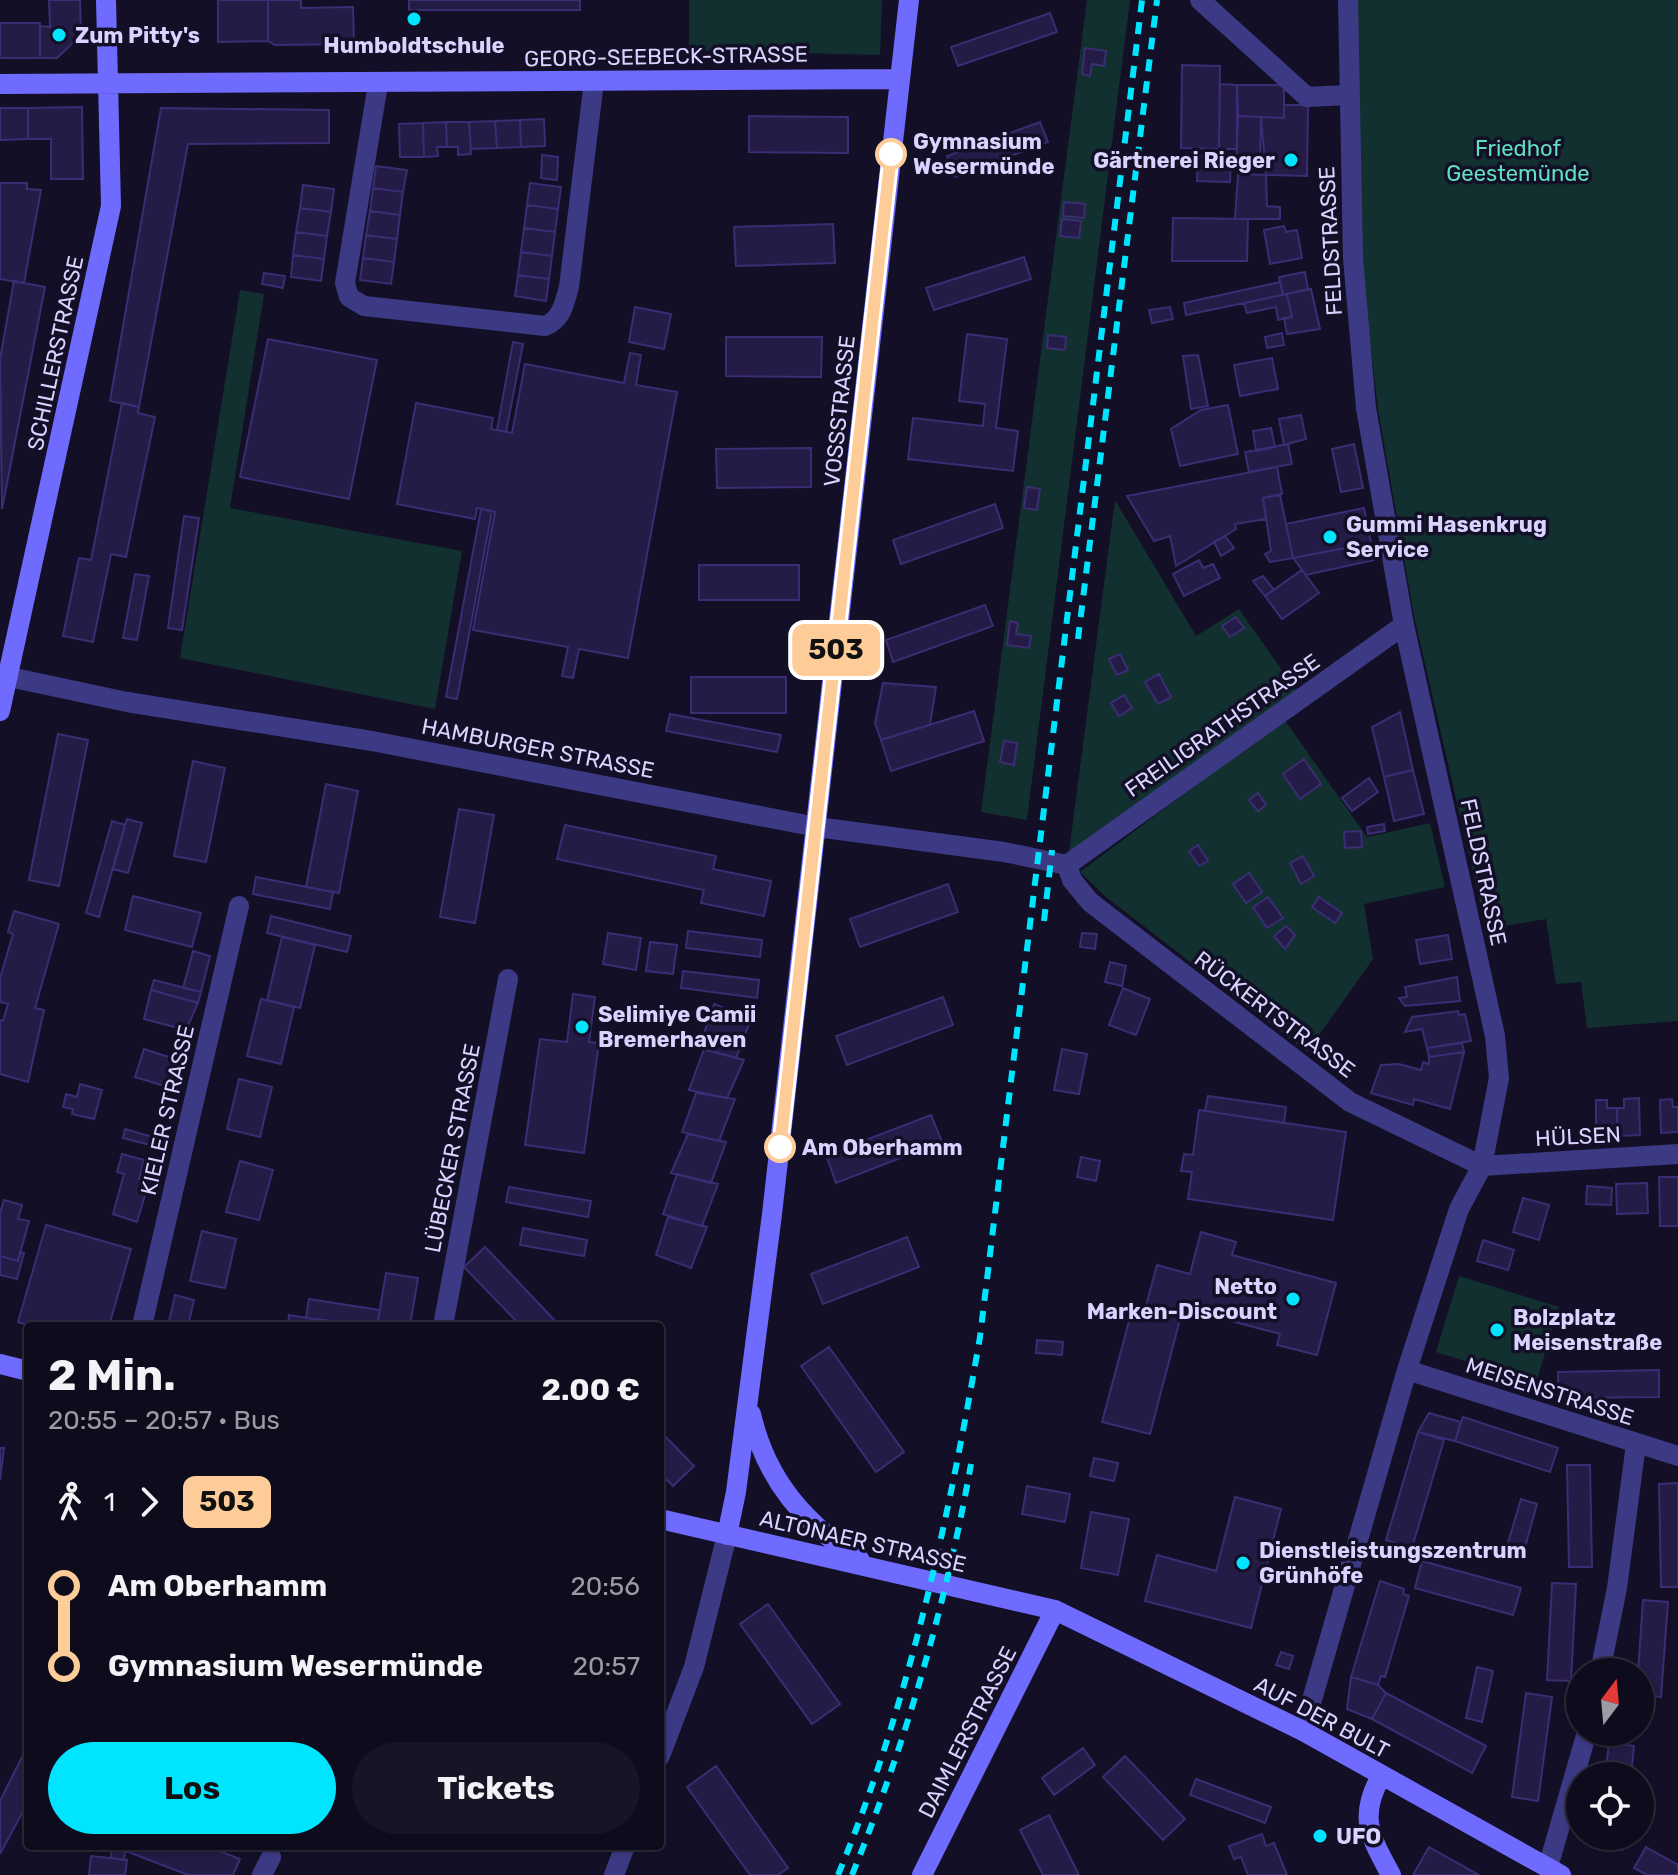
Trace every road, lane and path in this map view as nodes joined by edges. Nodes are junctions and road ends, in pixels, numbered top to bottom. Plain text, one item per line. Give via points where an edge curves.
1 (106, 0) edge
2 (909, 0) edge
3 (1200, 0) edge
4 (1348, 0) edge
5 (900, 79) junction
6 (594, 81) junction
7 (108, 83) junction
8 (0, 84) edge
9 (378, 84) junction
10 (1348, 95) junction
11 (1404, 625) junction
12 (5, 676) edge
13 (0, 711) edge
14 (817, 827) junction
15 (1074, 860) junction
16 (239, 906) dead end
17 (508, 979) dead end
18 (1678, 1154) edge
19 (1482, 1166) junction
20 (143, 1322) edge
21 (444, 1322) edge
22 (0, 1364) edge
23 (24, 1370) edge
24 (1407, 1370) junction
25 (748, 1402) junction
26 (1636, 1444) junction
27 (1678, 1456) edge
28 (664, 1520) edge
29 (727, 1535) junction
30 (874, 1568) junction
31 (1055, 1610) junction
32 (1603, 1658) edge
33 (1303, 1731) junction
34 (664, 1746) edge
35 (1584, 1746) edge
36 (1381, 1776) junction
37 (623, 1850) edge
38 (1554, 1871) edge
39 (614, 1875) edge
40 (922, 1875) edge
41 (1391, 1875) edge

1 - 7 street, SCHILLERSTRASSE
2 - 5 street, VOSSSTRASSE
3 - 10 street via 1307,97
4 - 10 street, FELDSTRASSE
5 - 6 street, GEORG-SEEBECK-STRASSE
5 - 14 street, VOSSSTRASSE
6 - 9 street, GEORG-SEEBECK-STRASSE
6 - 9 street via 569,287 561,313 545,326 364,306 349,297 345,283
7 - 8 street, GEORG-SEEBECK-STRASSE
7 - 9 street, GEORG-SEEBECK-STRASSE
7 - 12 street, SCHILLERSTRASSE via 111,206
10 - 11 street, FELDSTRASSE via 1353,258 1366,408
11 - 15 street, FREILIGRATHSTRASSE
11 - 19 street, FELDSTRASSE via 1495,1036 1499,1078
12 - 13 street, SCHILLERSTRASSE
12 - 14 street, HAMBURGER STRASSE
14 - 15 street, HAMBURGER STRASSE
14 - 25 street
15 - 19 street, RÜCKERTSTRASSE via 1072,880 1090,902 1350,1102
16 - 20 street, KIELER STRASSE
17 - 21 street, LÜBECKER STRASSE
18 - 19 street, HÜLSEN
19 - 24 street, FELDSTRASSE via 1459,1209
22 - 23 street
24 - 26 street, MEISENSTRASSE
24 - 33 street, FELDSTRASSE
25 - 29 street
25 - 30 street via 759,1449 778,1485 827,1538
26 - 27 street, MEISENSTRASSE
26 - 32 street
28 - 29 street, ALTONAER STRASSE
29 - 30 street, ALTONAER STRASSE
29 - 34 street via 694,1667
30 - 31 street, ALTONAER STRASSE
31 - 33 street, AUF DER BULT
31 - 40 street, DAIMLERSTRASSE
33 - 36 street, AUF DER BULT
35 - 38 street
36 - 38 street, AUF DER BULT
36 - 41 street via 1366,1807 1369,1830
37 - 39 street

